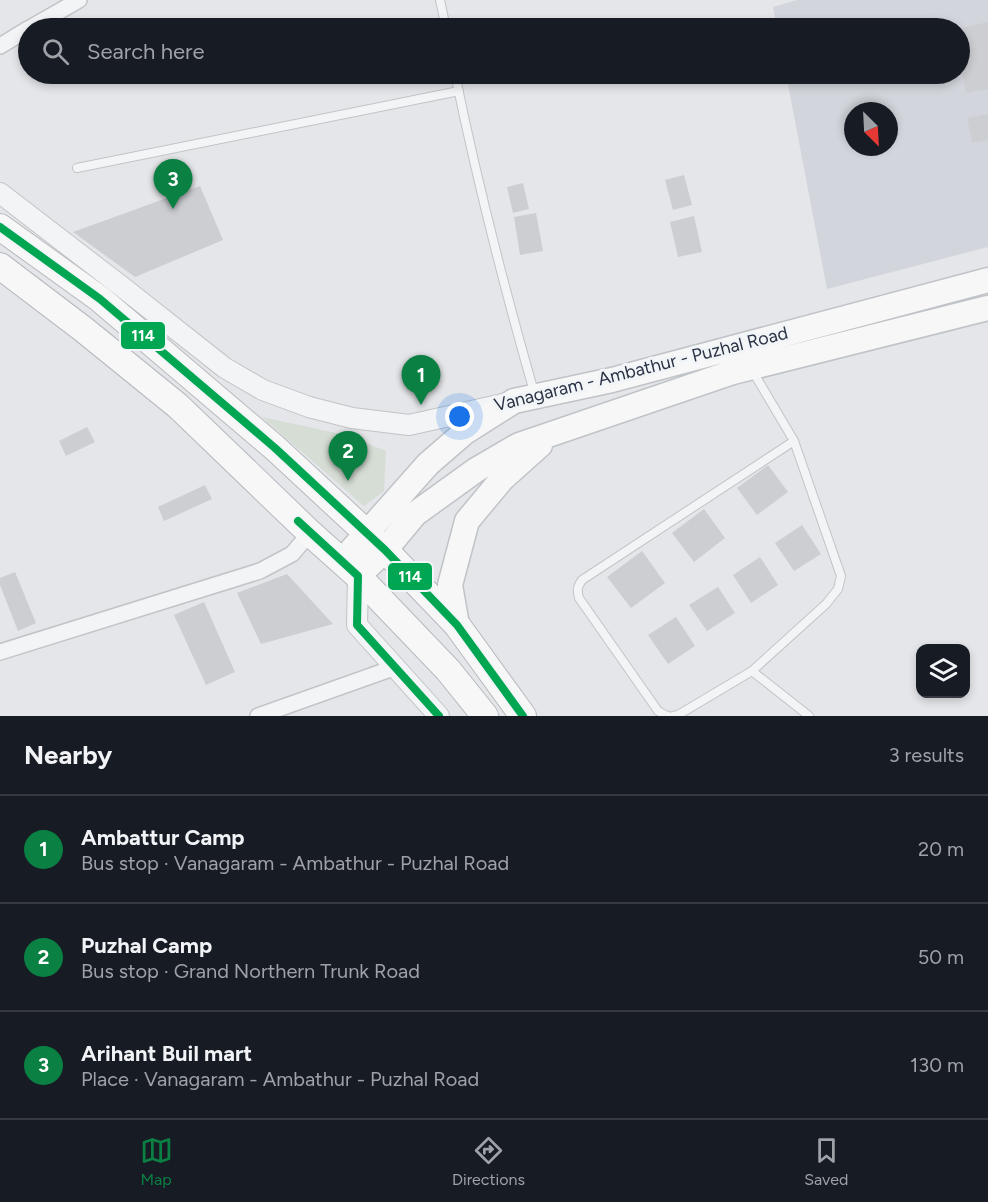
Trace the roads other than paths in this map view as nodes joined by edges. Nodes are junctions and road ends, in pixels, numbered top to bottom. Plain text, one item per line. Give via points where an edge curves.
1 (79, 0) edge
2 (440, 0) edge
3 (48, 18) edge
4 (444, 18) edge
5 (18, 35) edge
6 (0, 46) edge
7 (457, 84) edge
8 (459, 91) junction
9 (77, 168) dead end
10 (0, 193) edge
11 (0, 227) edge
12 (0, 266) edge
13 (988, 280) edge
14 (988, 308) edge
15 (751, 368) junction
16 (525, 399) junction
17 (556, 433) junction
18 (794, 441) junction
19 (310, 533) junction
20 (376, 542) junction
21 (350, 569) junction
22 (457, 625) junction
23 (0, 652) edge
24 (396, 667) junction
25 (752, 671) junction
26 (280, 712) edge
27 (258, 716) edge
28 (439, 716) edge
29 (484, 716) edge
30 (523, 716) edge
31 (668, 716) edge
32 (673, 716) edge
33 (810, 716) edge

1 - 3 street
2 - 4 lane
5 - 6 street
7 - 8 lane
8 - 9 lane
8 - 16 lane via 519,340
10 - 16 street, Vanagaram - Ambathur - Puzhal Road via 225,368 263,390 352,418 409,425
11 - 20 highway via 100,299 276,448
12 - 19 highway via 178,406
13 - 16 main road, Vanagaram - Ambathur - Puzhal Road via 612,380
14 - 15 main road
15 - 17 main road
15 - 18 lane
16 - 20 main road via 465,432 428,464
17 - 20 main road via 519,445 476,470
17 - 22 main road via 502,479 467,521 450,585
18 - 25 lane via 841,576 838,589 826,604
18 - 31 lane via 578,585 579,598 658,711
19 - 21 highway
19 - 23 street via 292,554 260,571
20 - 21 main road
20 - 22 highway
21 - 24 street via 357,625
21 - 29 highway via 448,670
22 - 30 highway
24 - 26 street
24 - 28 street
25 - 32 lane
25 - 33 lane
26 - 27 street

